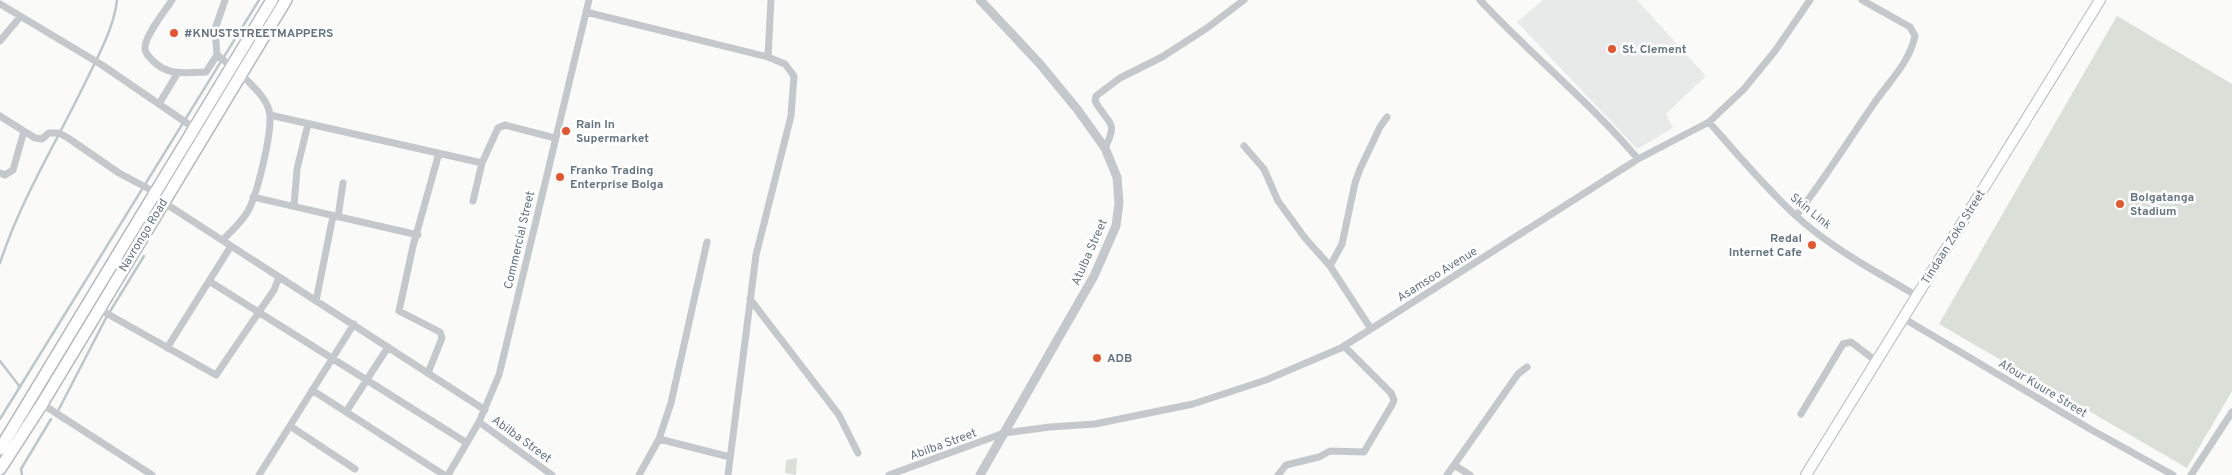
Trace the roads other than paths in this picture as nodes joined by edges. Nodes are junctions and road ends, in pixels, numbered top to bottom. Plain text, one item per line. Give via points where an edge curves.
1 (172, 0) edge
2 (225, 0) edge
3 (272, 0) edge
4 (286, 0) edge
5 (589, 0) edge
6 (771, 0) edge
7 (980, 0) edge
8 (1244, 0) edge
9 (1480, 0) edge
10 (1810, 0) edge
11 (1862, 0) edge
12 (2100, 0) edge
13 (0, 4) edge
14 (586, 12) junction
15 (20, 17) junction
16 (0, 41) edge
17 (216, 55) junction
18 (768, 57) junction
19 (236, 70) junction
20 (177, 74) junction
21 (159, 104) junction
22 (270, 115) junction
23 (0, 116) edge
24 (1387, 118) dead end
25 (1709, 122) junction
26 (308, 124) junction
27 (194, 128) junction
28 (24, 131) junction
29 (555, 138) junction
30 (1244, 146) dead end
31 (1105, 148) junction
32 (439, 153) junction
33 (1638, 160) junction
34 (482, 163) junction
35 (0, 173) edge
36 (343, 183) dead end
37 (253, 197) junction
38 (159, 198) junction
39 (473, 201) dead end
40 (294, 206) junction
41 (1796, 216) junction
42 (336, 217) junction
43 (418, 235) junction
44 (223, 240) junction
45 (707, 242) dead end
46 (231, 246) junction
47 (1330, 266) junction
48 (279, 276) junction
49 (209, 281) junction
50 (1917, 296) junction
51 (750, 299) junction
52 (316, 301) junction
53 (98, 309) junction
54 (259, 312) junction
55 (1903, 318) junction
56 (354, 324) junction
57 (1371, 329) junction
58 (1344, 346) junction
59 (388, 347) junction
60 (167, 348) junction
61 (332, 359) junction
62 (1876, 361) junction
63 (1527, 367) dead end
64 (428, 373) junction
65 (366, 380) junction
66 (312, 390) junction
67 (42, 404) junction
68 (485, 410) junction
69 (346, 412) junction
70 (2232, 412) edge
71 (1801, 414) dead end
72 (479, 422) junction
73 (290, 426) junction
74 (1004, 433) junction
75 (659, 439) junction
76 (466, 443) junction
77 (0, 449) edge
78 (858, 453) dead end
79 (730, 457) junction
80 (1454, 465) junction
81 (0, 469) edge
82 (355, 469) dead end
83 (152, 475) edge
84 (259, 475) edge
85 (444, 475) edge
86 (448, 475) edge
87 (552, 475) edge
88 (639, 475) edge
89 (728, 475) edge
90 (889, 475) edge
91 (980, 475) edge
92 (1278, 475) edge
93 (1447, 475) edge
94 (1470, 475) edge
95 (1806, 475) edge
96 (2174, 475) edge
97 (2191, 475) edge

1 - 20 street via 145,47 159,68
2 - 17 street via 215,29
3 - 19 highway, Navrongo Road
4 - 19 highway, Navrongo Road
5 - 14 street, Commercial Street
6 - 18 street
7 - 31 street, Atulba Street via 1078,108
8 - 31 street via 1207,28 1162,57 1120,78 1096,96 1095,101 1112,125 1113,132
9 - 33 street via 1619,136
10 - 25 street, Asamsoo Avenue via 1744,89
11 - 41 street via 1910,27 1915,36 1914,43 1897,75 1872,105
12 - 50 main road, Tindaan Zoko Street
13 - 15 street
14 - 18 street
14 - 29 street, Commercial Street
15 - 16 street
15 - 21 street via 102,65
17 - 19 street
17 - 20 street via 206,72
18 - 51 street via 785,64 794,76 791,116 756,255
19 - 22 street via 262,96
19 - 27 highway, Navrongo Road
19 - 38 highway, Navrongo Road
20 - 21 street
21 - 27 street
22 - 26 street
22 - 37 street via 269,136
23 - 28 street
24 - 47 street via 1354,183 1342,244
25 - 33 street, Asamsoo Avenue
25 - 41 street, Skin Link
26 - 32 street
26 - 40 street via 297,169
27 - 38 highway, Navrongo Road
28 - 35 street via 12,170 5,175
28 - 38 street via 42,139 49,133 59,133
29 - 34 street via 505,125 498,128
29 - 68 street, Commercial Street via 507,347
30 - 47 street via 1264,169 1284,208 1305,238
31 - 74 street, Atulba Street via 1114,166 1118,186 1116,226 1094,276
32 - 34 street
32 - 43 street
33 - 57 street, Asamsoo Avenue
34 - 39 street
36 - 42 street
37 - 40 street
37 - 44 street via 248,211
38 - 44 street
38 - 53 highway, Navrongo Road
38 - 77 highway, Navrongo Road
40 - 42 street
41 - 50 street, Skin Link via 1854,258
42 - 43 street
42 - 52 street
43 - 64 street via 399,311 440,332 442,338
44 - 46 street
45 - 75 street
46 - 48 street
46 - 49 street
47 - 57 street
48 - 52 street
48 - 54 street
49 - 54 street
49 - 60 street
50 - 55 main road, Tindaan Zoko Street
51 - 78 street via 839,415
51 - 79 street
52 - 56 street
53 - 60 street
53 - 67 highway, Navrongo Road
54 - 60 street via 216,375
54 - 61 street
55 - 62 main road, Tindaan Zoko Street
55 - 96 street, Afour Kuure Street
56 - 59 street
56 - 61 street
57 - 58 street, Asamsoo Avenue
58 - 74 street, Asamsoo Avenue via 1266,380 1193,404 1095,424
58 - 92 street via 1391,393 1394,400 1364,452 1330,450 1319,457 1286,465
59 - 64 street
59 - 65 street
61 - 65 street
61 - 66 street
62 - 71 street via 1851,342 1843,344
62 - 95 main road, Tindaan Zoko Street
63 - 80 street via 1518,374
64 - 68 street
65 - 69 street
65 - 76 street
66 - 69 street
66 - 73 street
67 - 81 highway, Navrongo Road
67 - 83 street
68 - 72 street, Commercial Street
69 - 85 street
70 - 97 street
72 - 76 street, Commercial Street
72 - 87 street, Abilba Street
73 - 82 street
73 - 84 street
74 - 90 street, Abilba Street
74 - 91 street, Atulba Street
75 - 79 street
75 - 88 street
76 - 86 street, Commercial Street
79 - 89 street
80 - 93 street
80 - 94 street

